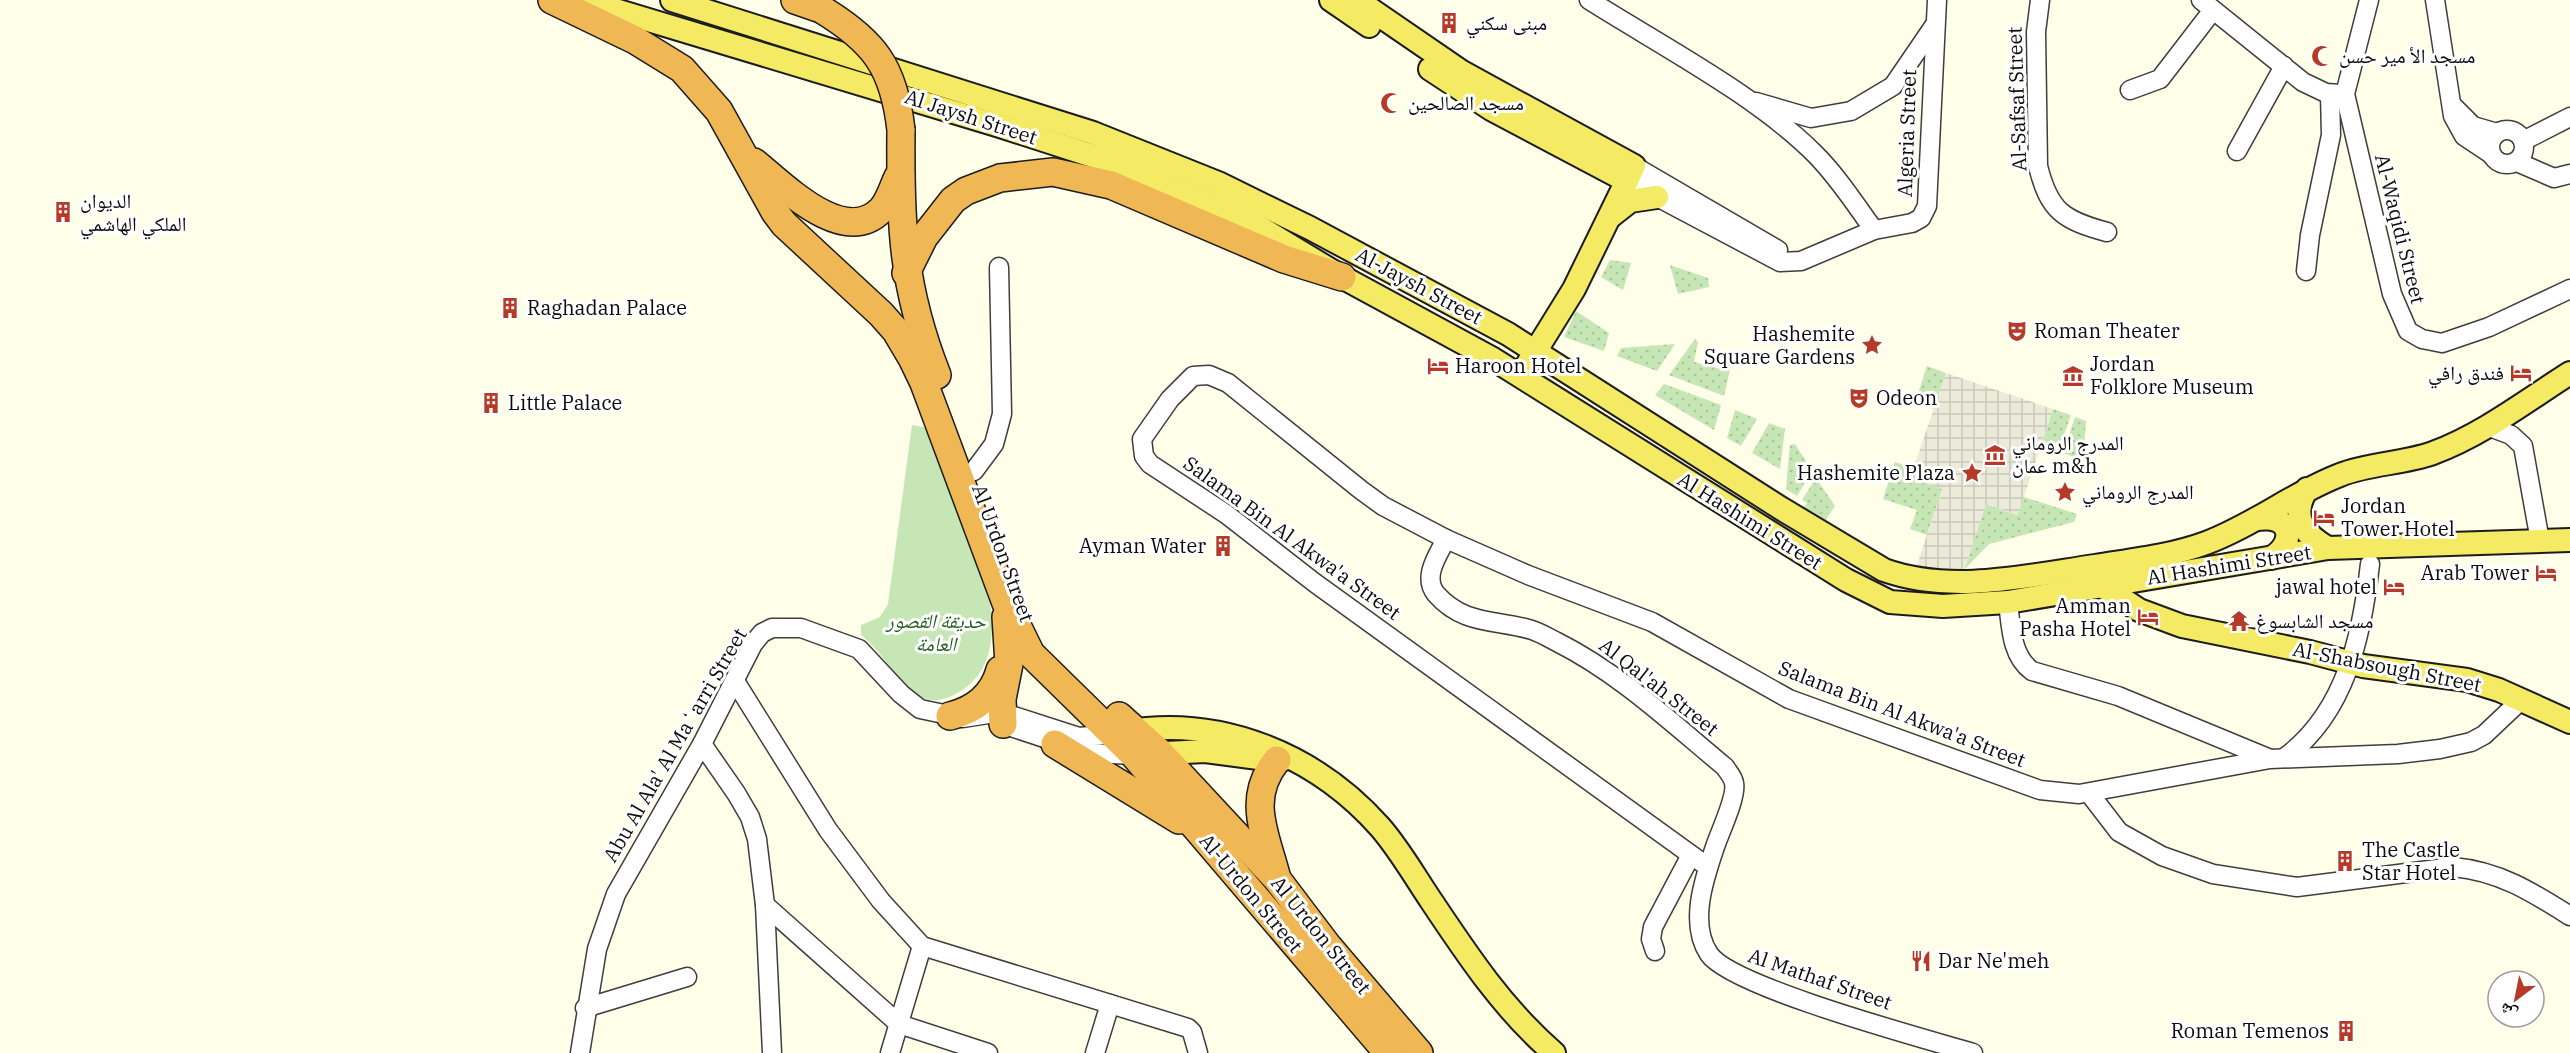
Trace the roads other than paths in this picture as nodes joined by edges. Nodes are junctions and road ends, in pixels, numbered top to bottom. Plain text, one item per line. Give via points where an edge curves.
1 (552, 0) edge
2 (582, 0) edge
3 (672, 0) edge
4 (795, 0) edge
5 (1589, 0) edge
6 (1937, 0) edge
7 (2040, 0) edge
8 (2369, 0) edge
9 (2435, 0) edge
10 (1340, 1) edge
11 (2207, 5) edge
12 (1934, 26) junction
13 (2284, 66) junction
14 (2130, 90) dead end
15 (2338, 94) junction
16 (1746, 99) junction
17 (2451, 103) junction
18 (2570, 117) edge
19 (2497, 133) junction
20 (2523, 141) junction
21 (2237, 151) dead end
22 (2491, 154) junction
23 (746, 156) junction
24 (2517, 162) junction
25 (1626, 171) junction
26 (900, 173) junction
27 (2570, 174) edge
28 (1657, 197) junction
29 (1610, 217) junction
30 (1874, 230) junction
31 (2107, 232) dead end
32 (1790, 262) junction
33 (999, 267) dead end
34 (2306, 272) dead end
35 (906, 273) junction
36 (1342, 277) junction
37 (2570, 290) edge
38 (1554, 323) junction
39 (1530, 349) junction
40 (1559, 366) junction
41 (1514, 372) junction
42 (2570, 373) edge
43 (2487, 426) junction
44 (974, 471) junction
45 (2307, 489) junction
46 (2259, 519) junction
47 (1446, 539) junction
48 (2570, 540) edge
49 (2541, 541) junction
50 (2328, 548) junction
51 (2271, 558) junction
52 (2370, 564) dead end
53 (2102, 586) junction
54 (2008, 602) junction
55 (1006, 603) junction
56 (1007, 649) junction
57 (2350, 663) junction
58 (735, 681) junction
59 (2520, 700) junction
60 (961, 717) junction
61 (1002, 718) junction
62 (2570, 722) edge
63 (1135, 743) junction
64 (702, 744) junction
65 (1055, 744) junction
66 (2277, 758) junction
67 (1284, 759) junction
68 (2089, 793) junction
69 (1201, 834) junction
70 (1691, 855) junction
71 (1708, 867) junction
72 (1277, 879) junction
73 (765, 905) junction
74 (2570, 916) edge
75 (922, 946) junction
76 (1655, 951) dead end
77 (687, 977) dead end
78 (1110, 1004) junction
79 (585, 1008) junction
80 (899, 1024) junction
81 (1196, 1045) edge
82 (580, 1053) edge
83 (772, 1053) edge
84 (890, 1053) edge
85 (988, 1053) edge
86 (1095, 1053) edge
87 (1388, 1053) edge
88 (1419, 1053) edge
89 (1554, 1053) edge
90 (1973, 1053) edge

1 - 23 highway, Al Urdon Street via 654,50 682,69 719,111
2 - 36 main road, Al Jaysh Street via 934,104 1099,158 1239,215
3 - 39 main road, Al-Jaysh Street via 1083,129 1208,178 1310,228
4 - 26 highway, Al Urdon Street, bridge via 821,9 864,38 881,59 892,82 901,129
5 - 16 street
6 - 12 street, Algeria Street
7 - 31 street, Al-Safsaf Street via 2036,32 2038,166 2042,184 2056,210 2067,219
8 - 15 street, Al-Waqidi Street
9 - 17 street
10 - 25 main road
11 - 13 street
11 - 14 street via 2160,80
12 - 16 street via 1893,86 1851,111 1811,118
12 - 30 street, Algeria Street via 1925,213 1912,224
13 - 15 street via 2318,91
13 - 21 street
15 - 34 street
15 - 37 street, Al-Waqidi Street via 2392,294 2408,331 2442,343 2489,327
16 - 30 street via 1815,154
17 - 19 street via 2473,126
17 - 22 street via 2464,136
18 - 20 street
19 - 20 street via 2512,130
19 - 22 street via 2492,139
20 - 24 street via 2523,153
22 - 24 street via 2505,165
23 - 26 highway via 813,209 851,221 865,220 883,208
23 - 55 highway, Al Urdon Street via 784,224 881,314 912,358
24 - 27 street via 2554,178
25 - 28 street
25 - 29 main road
25 - 32 street via 1778,250
25 - 39 main road
26 - 35 highway, Al Urdon Street
28 - 29 main road via 1630,201
28 - 32 street via 1772,261
29 - 38 main road
30 - 32 street, Algeria Street
33 - 44 street via 1002,414 994,444
35 - 36 highway via 924,237 953,200 966,191 1000,178 1053,172 1111,185 1284,259
35 - 44 highway, Al Urdon Street via 917,323
36 - 41 main road, Al-Jaysh Street
38 - 39 main road
38 - 40 main road via 1551,349
39 - 40 main road, Al Hashimi Street
39 - 41 main road
40 - 46 main road, Al Hashimi Street via 1782,509 1884,570 1901,576 1946,582 1988,581 2153,557 2205,543
41 - 54 main road, Al Hashimi Street via 1873,595 1890,602 1926,606
42 - 43 main road, Al Hashimi Street
43 - 45 main road, Al Hashimi Street via 2437,452 2342,474
43 - 49 street via 2511,435 2523,446
44 - 63 highway, Al Urdon Street via 1035,637
45 - 46 main road, Al Hashimi Street
45 - 50 main road via 2299,505 2300,523 2306,534
46 - 51 main road via 2270,517 2281,522 2287,531 2287,542
47 - 68 street, Salama Bin Al Akwa'a Street via 1528,576 1652,622 1789,699 2040,790
47 - 70 street, Salama Bin Al Akwa'a Street via 1360,490 1294,434 1216,377 1204,374 1189,379 1142,440 1144,456 1150,464 1226,514 1315,583
47 - 71 street, Al Qal'ah Street via 1430,578 1434,592 1450,606 1492,624 1532,630 1575,651 1620,681 1725,767 1735,784
48 - 49 main road, Al Hashimi Street
49 - 50 main road, Al Hashimi Street
50 - 51 main road, Al Hashimi Street
51 - 53 main road, Al Hashimi Street
52 - 57 street via 2364,616
53 - 54 main road, Al Hashimi Street
53 - 57 main road, Al-Shabsough Street via 2139,610 2182,626
54 - 66 street via 2016,648 2023,665 2032,671 2118,696
55 - 56 highway
55 - 63 highway, Al Urdon Street via 1031,654
56 - 60 highway via 998,678 985,699
56 - 61 highway via 1009,664
57 - 59 main road, Al-Shabsough Street via 2467,680
57 - 66 street via 2315,730
58 - 60 street, Abu Al Ala' Al Maʻarri Street via 762,633 783,627 801,628 859,649 920,710
58 - 64 street, Abu Al Ala' Al Maʻarri Street
58 - 75 street via 828,830 881,901
59 - 62 main road, Al-Shabsough Street
59 - 66 street, Salama Bin Al Akwa'a Street via 2484,735 2471,742 2398,754
60 - 61 street
61 - 63 street via 1079,737
61 - 65 street
63 - 65 street via 1099,755
63 - 67 main road
63 - 67 main road via 1175,728 1218,733 1269,746
63 - 69 highway, Al-Urdon Street
63 - 72 highway, Al Urdon Street
64 - 73 street via 750,817 757,839
64 - 79 street, Abu Al Ala' Al Maʻarri Street via 616,894 597,949
65 - 69 highway
66 - 68 street, Salama Bin Al Akwa'a Street
67 - 72 highway via 1261,785 1259,798
67 - 89 main road via 1348,796 1382,828 1482,975 1523,1024
68 - 74 street via 2119,832 2162,856 2213,874 2297,886 2453,867 2471,869 2510,880
69 - 87 highway, Al-Urdon Street
70 - 71 street, Salama Bin Al Akwa'a Street
70 - 76 street via 1653,927
71 - 90 street, Al Mathaf Street via 1700,923 1702,941 1718,964 1741,977 1821,1006
72 - 88 highway, Al Urdon Street
73 - 80 street
73 - 83 street
75 - 78 street
75 - 80 street
77 - 79 street
78 - 81 street via 1188,1028
78 - 86 street
79 - 82 street, Abu Al Ala' Al Maʻarri Street
80 - 84 street
80 - 85 street

